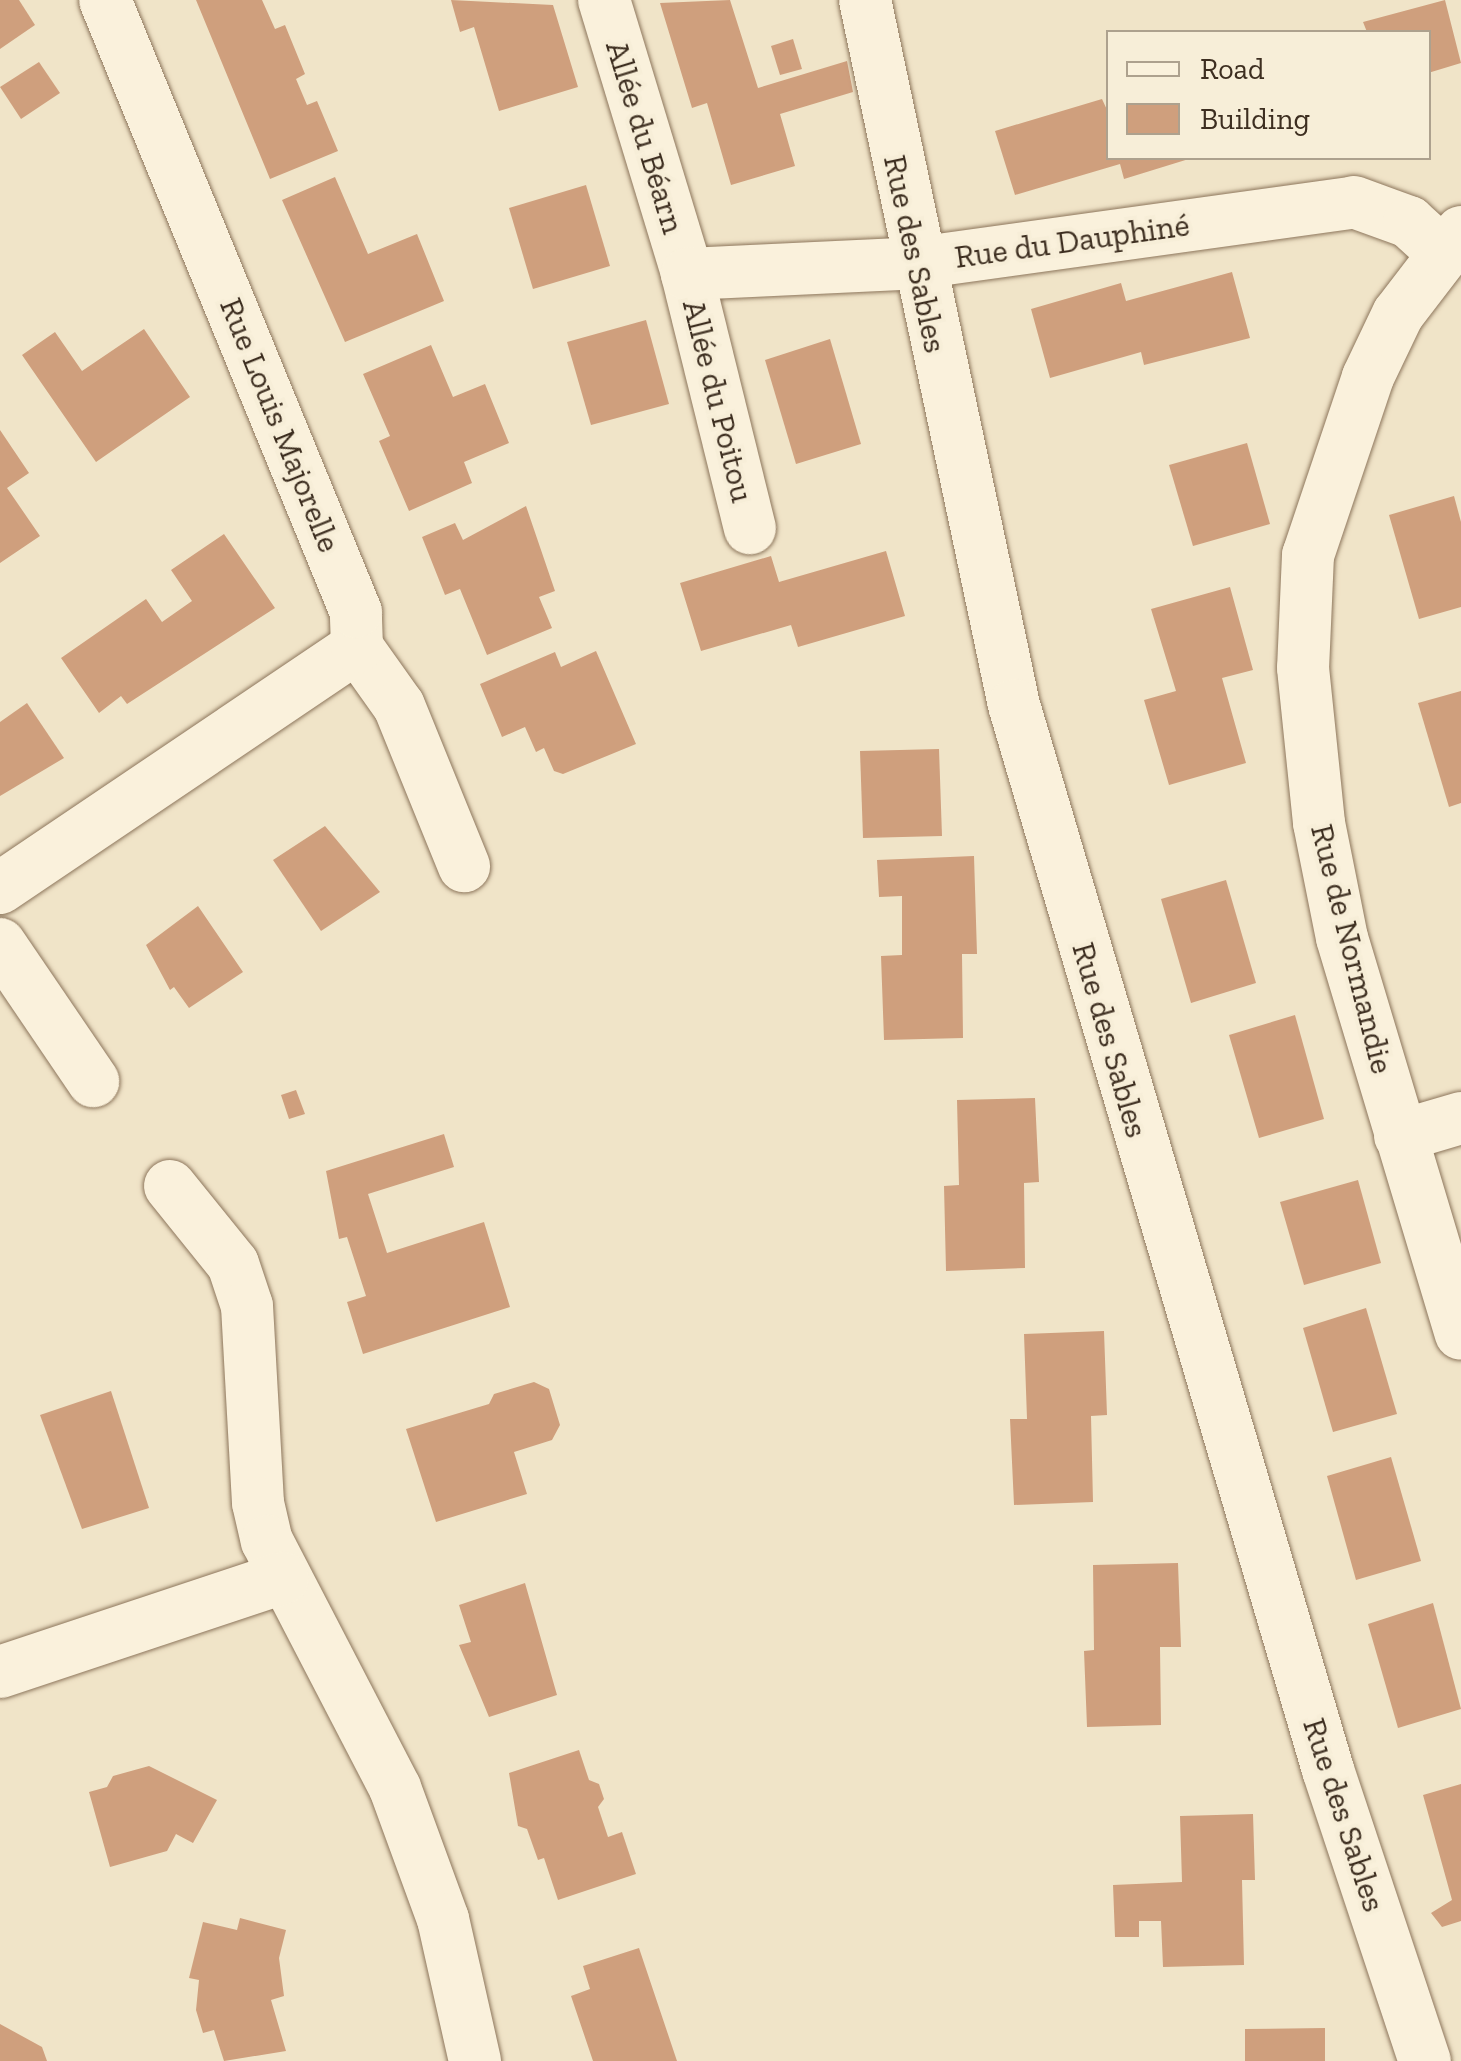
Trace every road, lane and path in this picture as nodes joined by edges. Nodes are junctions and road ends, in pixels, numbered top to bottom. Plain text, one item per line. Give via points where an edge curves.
1 (105, 0) edge
2 (604, 0) edge
3 (865, 0) edge
4 (1451, 242) edge
5 (917, 263) junction
6 (687, 274) junction
7 (750, 528) dead end
8 (357, 647) junction
9 (464, 866) dead end
10 (0, 888) edge
11 (0, 944) edge
12 (93, 1082) dead end
13 (1461, 1118) edge
14 (1400, 1136) junction
15 (170, 1186) dead end
16 (1461, 1334) edge
17 (283, 1578) junction
18 (0, 1672) edge
19 (476, 2061) edge
20 (1425, 2061) edge

1 - 8 street, Rue Louis Majorelle via 356,612
2 - 6 street, Allée du Béarn
3 - 5 street, Rue des Sables
4 - 5 street, Rue du Dauphiné via 1354,202
4 - 14 street, Rue de Normandie via 1398,314 1368,376 1308,555 1303,668 1319,823 1342,938
5 - 6 street, Rue du Dauphiné
5 - 20 street, Rue des Sables via 1014,705 1322,1752
6 - 7 street, Allée du Poitou
8 - 9 street, Rue Louis Majorelle via 399,706
8 - 10 street
11 - 12 street
13 - 14 street
14 - 16 street, Rue de Normandie
15 - 17 street via 233,1264 247,1306 258,1503
17 - 18 street
17 - 19 street via 395,1788 443,1919

